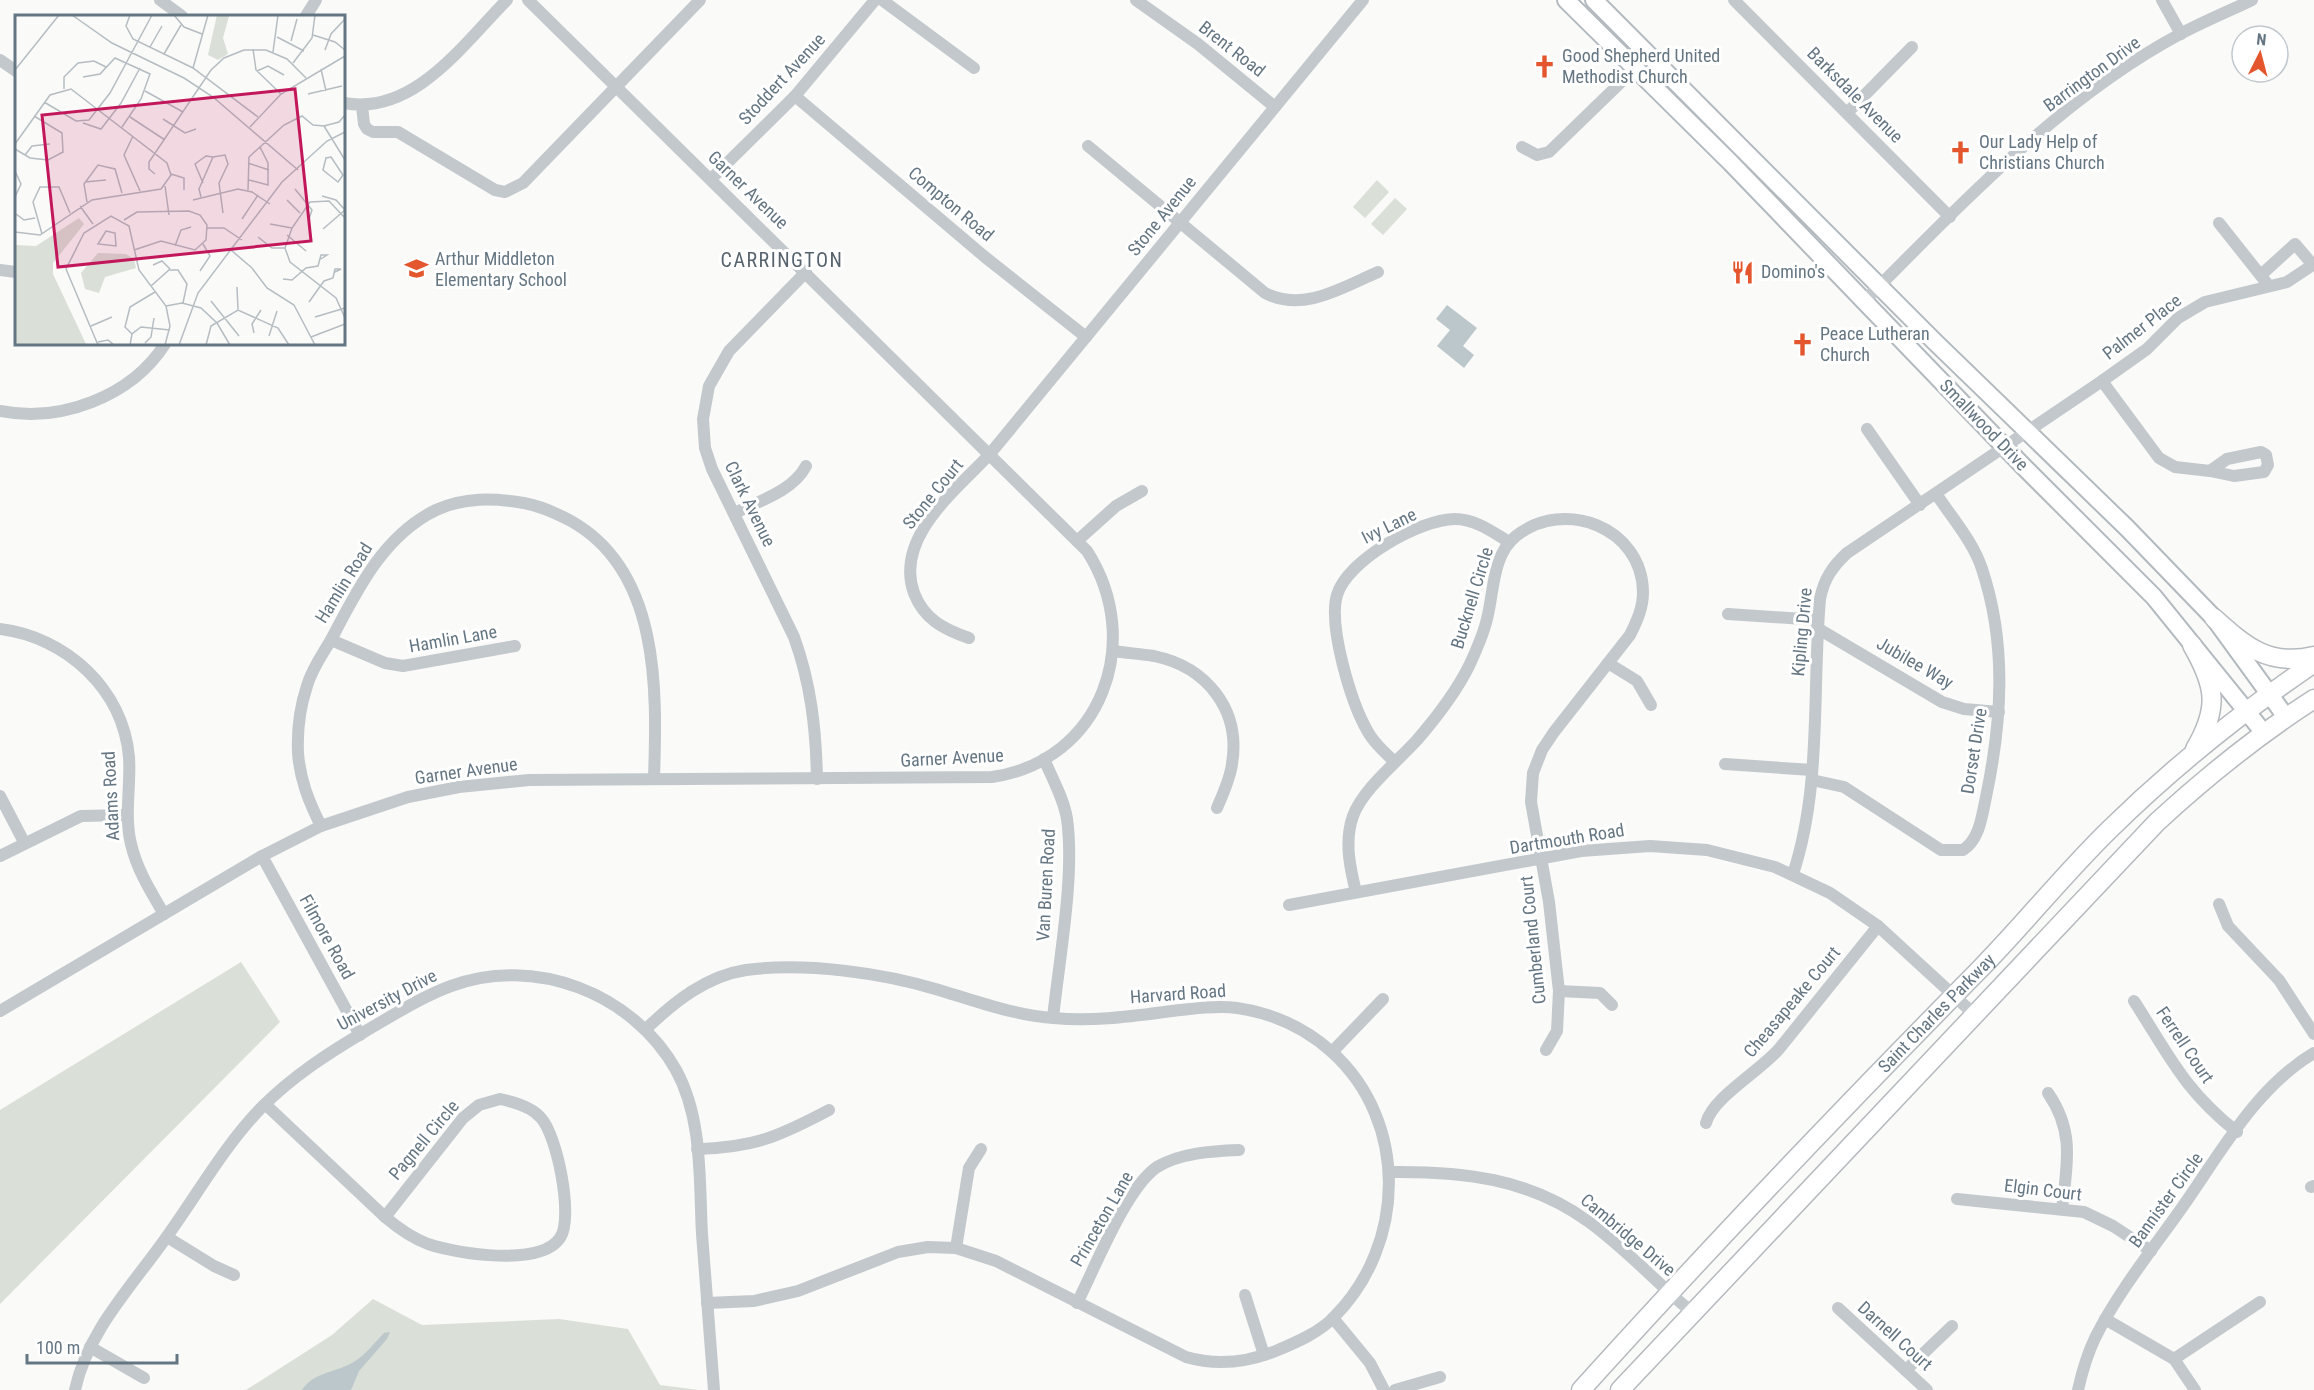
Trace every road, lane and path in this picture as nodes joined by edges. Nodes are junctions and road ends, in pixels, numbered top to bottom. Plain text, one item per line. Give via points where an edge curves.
1 (160, 0) edge
2 (316, 0) edge
3 (507, 0) edge
4 (528, 0) edge
5 (700, 0) edge
6 (875, 0) edge
7 (882, 0) edge
8 (1136, 0) edge
9 (1364, 0) edge
10 (1566, 0) edge
11 (1594, 0) edge
12 (2162, 0) edge
13 (2252, 0) edge
14 (1742, 3) edge
15 (181, 15) edge
16 (307, 15) edge
17 (2181, 34) junction
18 (1912, 47) dead end
19 (1649, 55) junction
20 (0, 60) edge
21 (1636, 67) junction
22 (974, 68) dead end
23 (15, 70) edge
24 (619, 87) junction
25 (795, 96) junction
26 (345, 103) edge
27 (362, 106) junction
28 (1275, 107) junction
29 (1847, 113) junction
30 (1088, 146) dead end
31 (1522, 147) dead end
32 (711, 179) junction
33 (1950, 216) junction
34 (1179, 223) junction
35 (2219, 223) dead end
36 (2314, 264) edge
37 (0, 270) edge
38 (15, 272) edge
39 (806, 272) junction
40 (1378, 272) dead end
41 (2262, 274) junction
42 (1880, 286) junction
43 (2269, 286) junction
44 (1865, 300) junction
45 (1086, 338) junction
46 (164, 345) edge
47 (2102, 381) junction
48 (0, 411) edge
49 (1867, 429) dead end
50 (2026, 430) junction
51 (2003, 445) junction
52 (989, 455) junction
53 (806, 466) dead end
54 (2210, 471) dead end
55 (1142, 491) dead end
56 (1937, 495) junction
57 (1920, 505) junction
58 (735, 513) junction
59 (1077, 541) junction
60 (1509, 542) junction
61 (1728, 614) dead end
62 (2214, 618) junction
63 (1818, 624) junction
64 (0, 629) edge
65 (969, 638) dead end
66 (331, 640) junction
67 (2192, 645) junction
68 (515, 646) dead end
69 (1113, 651) junction
70 (2314, 656) edge
71 (1608, 663) junction
72 (2314, 663) edge
73 (2269, 694) junction
74 (2314, 699) edge
75 (1651, 705) dead end
76 (1999, 712) junction
77 (2249, 712) junction
78 (2286, 717) junction
79 (2264, 733) junction
80 (1044, 759) junction
81 (2188, 761) junction
82 (1395, 762) junction
83 (1725, 764) dead end
84 (1812, 775) junction
85 (654, 778) junction
86 (817, 779) junction
87 (0, 796) edge
88 (1217, 808) dead end
89 (127, 815) junction
90 (321, 826) junction
91 (24, 842) junction
92 (0, 856) edge
93 (262, 856) junction
94 (1543, 860) junction
95 (1793, 874) junction
96 (1356, 892) junction
97 (2219, 904) dead end
98 (1289, 905) dead end
99 (164, 914) junction
100 (1878, 926) junction
101 (1559, 991) junction
102 (1953, 995) junction
103 (1383, 999) dead end
104 (2134, 1001) dead end
105 (1612, 1005) dead end
106 (0, 1011) edge
107 (1975, 1015) junction
108 (1053, 1018) junction
109 (646, 1029) junction
110 (2314, 1034) edge
111 (360, 1035) junction
112 (1546, 1050) dead end
113 (1332, 1052) junction
114 (2314, 1053) edge
115 (2048, 1093) dead end
116 (265, 1104) junction
117 (829, 1110) dead end
118 (1706, 1123) dead end
119 (2237, 1132) junction
120 (697, 1149) junction
121 (981, 1149) dead end
122 (1239, 1150) dead end
123 (1389, 1172) junction
124 (1957, 1199) dead end
125 (2062, 1209) junction
126 (385, 1217) junction
127 (167, 1237) junction
128 (956, 1248) junction
129 (2151, 1251) junction
130 (234, 1275) dead end
131 (1669, 1293) junction
132 (1245, 1295) dead end
133 (2260, 1302) dead end
134 (707, 1303) junction
135 (1077, 1303) junction
136 (1838, 1308) dead end
137 (1693, 1313) junction
138 (1333, 1318) junction
139 (2105, 1319) junction
140 (1952, 1326) dead end
141 (90, 1347) junction
142 (1264, 1355) junction
143 (2174, 1359) junction
144 (1642, 1366) junction
145 (1906, 1370) junction
146 (1440, 1377) dead end
147 (144, 1378) dead end
148 (75, 1390) edge
149 (714, 1390) edge
150 (1384, 1390) edge
151 (1395, 1390) edge
152 (1581, 1390) edge
153 (1620, 1390) edge
154 (1637, 1390) edge
155 (1927, 1390) edge
156 (2078, 1390) edge
157 (2195, 1390) edge

1 - 15 street
2 - 16 street
3 - 27 street via 421,84 395,100
4 - 24 street, Garner Avenue
5 - 24 street
6 - 25 street, Stoddert Avenue
7 - 22 street
8 - 28 street, Brent Road
9 - 28 street, Stone Avenue
10 - 21 main road, Smallwood Drive
11 - 19 main road, Smallwood Drive
12 - 17 street
13 - 17 street, Barrington Drive
14 - 29 street, Barksdale Avenue
17 - 33 street, Barrington Drive via 2062,116
18 - 29 street
19 - 21 street
19 - 42 main road, Smallwood Drive
20 - 23 street
21 - 31 street via 1549,152 1537,155
21 - 44 main road, Smallwood Drive
24 - 27 street via 523,183 505,192 495,190 398,132 367,129
24 - 32 street, Garner Avenue
25 - 32 street, Stoddert Avenue
25 - 45 street, Compton Road
26 - 27 street
28 - 34 street, Stone Avenue
29 - 33 street, Barksdale Avenue
30 - 34 street
32 - 39 street, Garner Avenue
33 - 42 street, Barrington Drive
34 - 40 street via 1274,298 1305,300
34 - 45 street, Stone Avenue
35 - 41 street
36 - 41 street via 2295,244
36 - 43 street, Palmer Place via 2287,282
37 - 38 street
39 - 52 street, Garner Avenue
39 - 58 street, Clark Avenue via 730,350 709,386 703,419 705,448
41 - 43 street
42 - 44 street, Barrington Drive
42 - 50 main road, Smallwood Drive
43 - 47 street, Palmer Place via 2205,302 2178,318 2146,349
44 - 51 main road, Smallwood Drive
45 - 52 street, Stone Avenue
46 - 48 street via 138,375 89,403 39,415
47 - 50 street, Palmer Place
47 - 54 street via 2159,458 2175,467
49 - 57 street
50 - 51 street, Palmer Place
50 - 62 main road, Smallwood Drive
51 - 56 street, Kipling Drive
51 - 67 main road, Smallwood Drive via 2154,597
52 - 59 street, Garner Avenue
52 - 65 street, Stone Court via 927,524 911,562 913,589 926,614 940,626
53 - 58 street via 802,475 788,486
55 - 59 street via 1116,506
56 - 57 street, Kipling Drive
56 - 76 street, Dorset Drive via 1983,571 1998,646
57 - 63 street, Kipling Drive via 1837,562 1822,587
58 - 86 street, Clark Avenue via 803,663 813,710
59 - 69 street, Garner Avenue via 1093,561 1107,596
60 - 71 street, Bucknell Circle via 1536,524 1563,517 1605,528 1623,543 1639,567 1642,599 1630,635
60 - 82 street, Bucknell Circle via 1499,563 1482,634 1467,669 1418,739
60 - 82 street, Ivy Lane via 1474,522 1446,520 1380,548 1353,569 1341,586 1335,614 1341,652 1368,732
61 - 63 street
62 - 70 main road via 2256,652 2283,658
62 - 73 main road, Smallwood Drive
63 - 76 street, Jubilee Way via 1942,702 1964,709
63 - 84 street, Kipling Drive
64 - 89 street, Adams Road via 30,635 70,655 84,666 109,699 127,744
66 - 68 street, Hamlin Lane via 384,663 404,666
66 - 85 street, Hamlin Road via 382,553 402,533 435,511 479,499 533,505 555,513 596,538 613,555 637,602 651,658 655,695
66 - 90 street, Hamlin Road via 307,685 299,733 303,783
67 - 77 main road, Smallwood Drive
67 - 81 main road via 2208,673 2213,698 2206,730
69 - 80 street, Garner Avenue via 1109,677 1092,713 1074,737
69 - 88 street via 1154,656 1183,666 1206,681 1222,701 1232,723 1234,746 1230,776
71 - 75 street via 1637,681
71 - 94 street, Bucknell Circle via 1536,761 1531,802
72 - 73 main road, Saint Charles Parkway
73 - 77 main road, Saint Charles Parkway
73 - 78 main road, Smallwood Drive
74 - 78 main road, Saint Charles Parkway
76 - 84 street, Dorset Drive via 1980,822 1974,840 1964,850 1941,850 1844,787
77 - 79 main road, Smallwood Drive
77 - 81 main road, Saint Charles Parkway
78 - 79 main road, Saint Charles Parkway
79 - 107 main road, Saint Charles Parkway via 2157,822
80 - 86 street, Garner Avenue via 1026,769 992,777
80 - 108 street, Van Buren Road via 1064,807 1068,831
81 - 102 main road, Saint Charles Parkway via 2107,832
82 - 96 street, Bucknell Circle via 1354,815 1349,849
83 - 84 street
84 - 95 street, Kipling Drive via 1803,842
85 - 86 street, Garner Avenue
85 - 90 street, Garner Avenue via 529,780 459,787 408,797
87 - 91 street
89 - 91 street via 81,816
89 - 99 street, Adams Road via 135,857
90 - 93 street, Garner Avenue
91 - 92 street
93 - 99 street, Garner Avenue
93 - 111 street, Filmore Road
94 - 95 street, Dartmouth Road via 1605,848 1667,846 1753,860
94 - 96 street, Dartmouth Road
94 - 101 street, Cumberland Court
95 - 100 street, Dartmouth Road via 1830,893
96 - 98 street, Dartmouth Road
97 - 110 street via 2228,926 2279,980
99 - 106 street, Garner Avenue
100 - 102 street, Dartmouth Road
100 - 118 street, Cheasapeake Court via 1779,1049 1762,1068 1713,1106
101 - 105 street via 1600,993
101 - 112 street, Cumberland Court via 1557,1031
102 - 107 street, Dartmouth Road
102 - 131 main road, Saint Charles Parkway
103 - 113 street
104 - 119 street, Ferrell Court via 2182,1079
107 - 137 main road, Saint Charles Parkway
108 - 109 street, Harvard Road via 997,1009 940,990 884,978 768,968 743,970 708,982 668,1007
108 - 113 street, Harvard Road via 1235,1008 1285,1021
109 - 111 street, University Drive via 609,1002 571,984 509,975 453,986
109 - 120 street, University Drive via 681,1080 692,1111
111 - 116 street, University Drive via 308,1067
113 - 123 street, Harvard Road via 1368,1096 1382,1131
114 - 119 street, Bannister Circle via 2266,1092
115 - 125 street via 2062,1117 2068,1138
116 - 126 street, Pagnell Circle
116 - 127 street, University Drive via 225,1153
117 - 120 street via 757,1143
119 - 129 street, Bannister Circle
120 - 134 street, University Drive
121 - 128 street via 972,1160 967,1177
122 - 135 street, Princeton Lane via 1181,1158 1152,1172 1131,1197
123 - 131 street, Cambridge Drive via 1475,1175 1535,1191 1591,1224
123 - 138 street, Harvard Road via 1390,1192 1381,1240 1364,1280
124 - 125 street, Elgin Court
125 - 129 street, Elgin Court via 2100,1218
126 - 126 street, Pagnell Circle via 463,1118 479,1105 507,1101 533,1112 546,1124 566,1212 563,1233 549,1247 534,1254 512,1256 445,1248 415,1238
127 - 130 street
127 - 141 street, University Drive
128 - 134 street, Harvard Road via 898,1252 798,1291 754,1301
128 - 135 street, Harvard Road via 994,1260
129 - 139 street, Bannister Circle
131 - 137 street, Cambridge Drive
131 - 152 main road, Saint Charles Parkway
132 - 142 street
133 - 143 street
134 - 149 street, University Drive
135 - 142 street, Harvard Road via 1186,1358 1221,1362
136 - 145 street, Darnell Court
137 - 144 main road, Saint Charles Parkway
138 - 142 street, Harvard Road via 1300,1340
138 - 150 street via 1370,1363
139 - 143 street
139 - 156 street, Bannister Circle via 2087,1356
140 - 145 street
141 - 147 street
141 - 148 street, University Drive
143 - 157 street
144 - 153 main road, Saint Charles Parkway
144 - 154 main road
145 - 155 street, Darnell Court
146 - 151 street

